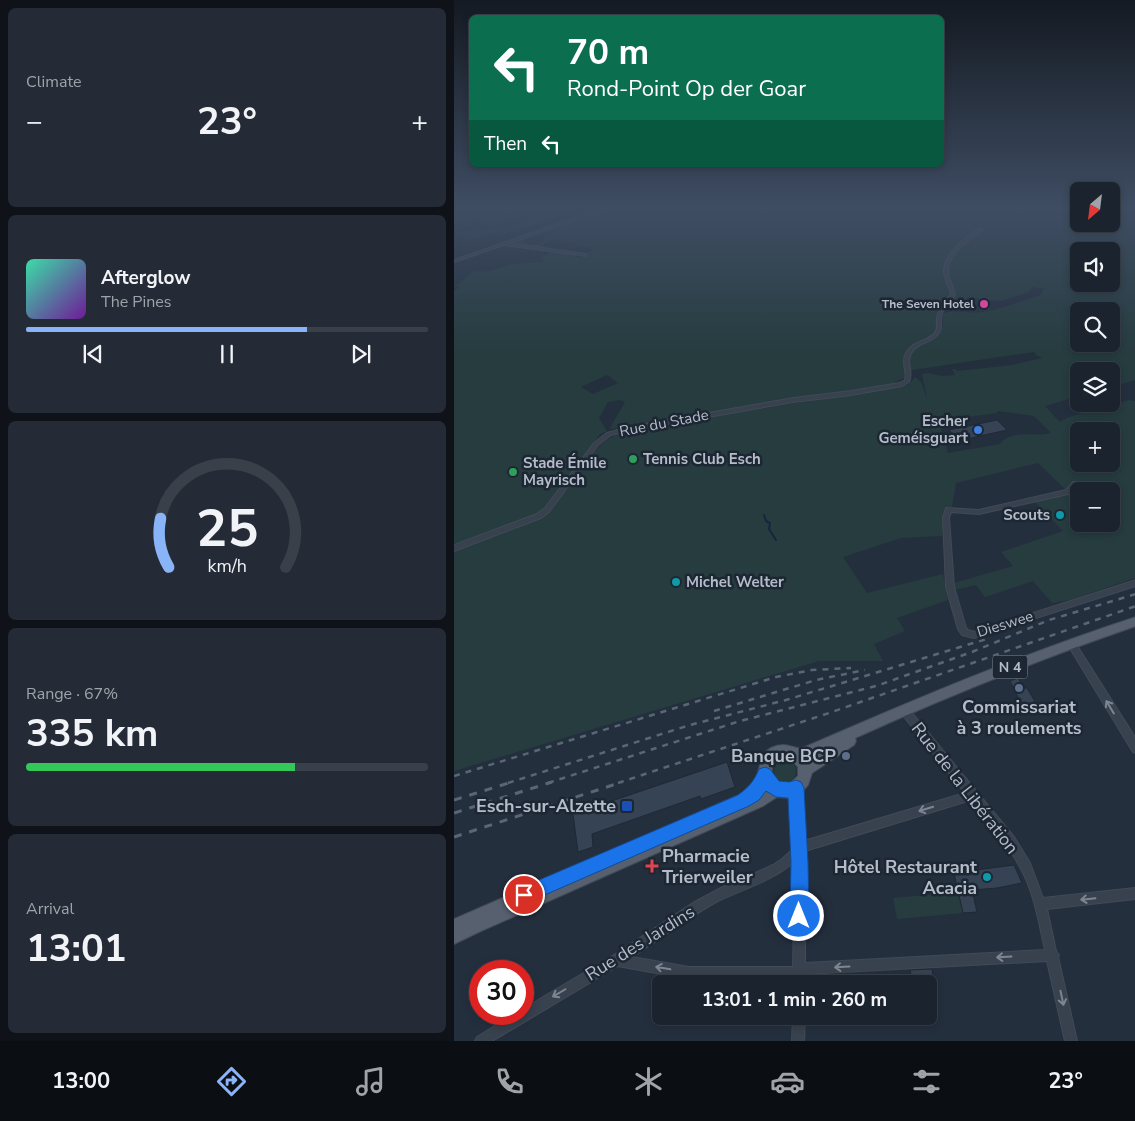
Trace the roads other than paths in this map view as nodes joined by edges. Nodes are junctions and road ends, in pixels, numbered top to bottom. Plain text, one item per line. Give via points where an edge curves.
1 (467, 256) edge
2 (954, 256) edge
3 (454, 260) edge
4 (1070, 490) edge
5 (454, 548) edge
6 (1135, 583) edge
7 (1135, 621) edge
8 (1071, 643) junction
9 (904, 710) junction
10 (884, 720) junction
11 (1135, 749) edge
12 (798, 755) junction
13 (806, 769) junction
14 (765, 774) junction
15 (796, 788) junction
16 (776, 789) junction
17 (973, 794) junction
18 (799, 848) junction
19 (1135, 893) edge
20 (1040, 904) junction
21 (454, 927) edge
22 (454, 936) edge
23 (1053, 954) junction
24 (618, 960) junction
25 (772, 975) edge
26 (799, 975) edge
27 (811, 975) edge
28 (799, 1025) edge
29 (480, 1041) edge
30 (798, 1041) edge
31 (1071, 1041) edge

1 - 3 street
2 - 5 street, Rue du Stade via 946,275 953,294 940,313 937,334 909,351 905,364 907,381 609,434 596,444 547,510 539,516
4 - 6 street, Dieswee via 979,512 948,510 950,587 962,629 970,635
7 - 8 main road, N 4
8 - 9 main road, N 4
11 -> 8 street
9 - 10 main road, N 4
9 - 17 street, Rue de la Libération
10 - 12 main road, N 4
10 - 13 main road, N 4
12 - 13 main road
12 - 14 main road via 787,751 775,753 766,762
13 - 15 main road via 804,780
14 - 16 main road
14 - 21 main road via 760,786 744,800
15 - 16 main road
15 - 18 street
16 - 22 main road via 758,801
17 -> 18 street
17 - 20 street, Rue de la Libération via 1010,841 1026,868
18 - 24 street, Rue des Jardins via 795,856 783,865 709,900
18 - 26 street
19 -> 20 street
20 - 23 street, Rue de la Libération
23 -> 27 street
23 -> 31 street, Rue de la Libération
25 -> 24 street via 689,972
24 -> 29 street, Rue des Jardins
28 - 30 street

